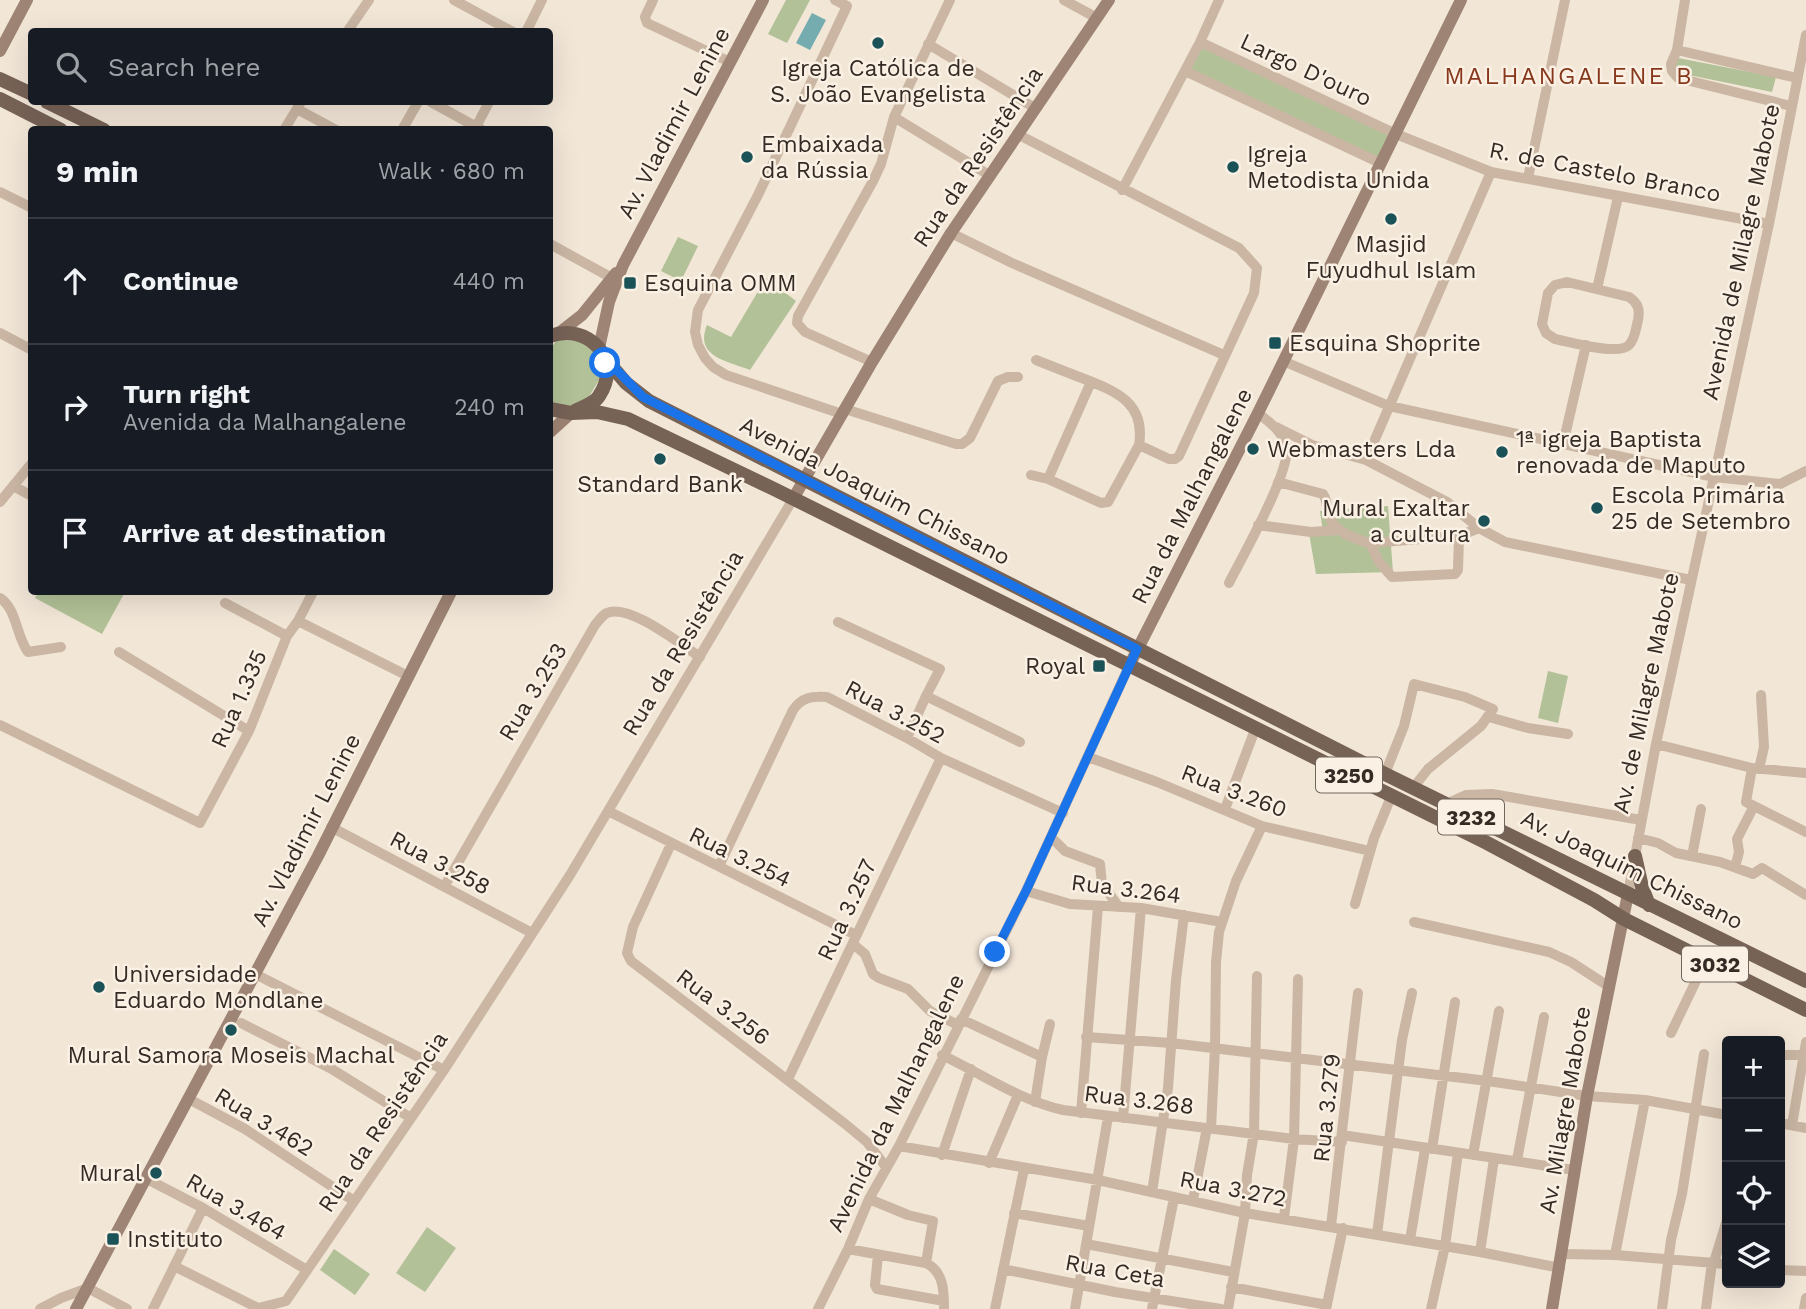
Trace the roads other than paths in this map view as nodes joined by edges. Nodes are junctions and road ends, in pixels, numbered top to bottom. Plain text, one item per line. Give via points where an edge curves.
1 (27, 0) edge
2 (369, 0) edge
3 (454, 0) edge
4 (542, 0) edge
5 (653, 0) edge
6 (763, 0) edge
7 (835, 0) edge
8 (950, 0) edge
9 (1064, 0) edge
10 (1109, 0) edge
11 (1219, 0) edge
12 (1461, 0) edge
13 (1565, 0) edge
14 (1685, 0) edge
15 (1097, 18) junction
16 (350, 28) edge
17 (506, 28) edge
18 (528, 28) edge
19 (1806, 35) edge
20 (1200, 42) junction
21 (928, 44) junction
22 (1677, 50) junction
23 (0, 51) edge
24 (730, 62) junction
25 (1185, 71) junction
26 (1797, 78) junction
27 (0, 79) edge
28 (28, 92) edge
29 (0, 100) edge
30 (53, 105) edge
31 (299, 105) edge
32 (416, 105) edge
33 (437, 105) edge
34 (488, 105) edge
35 (1791, 106) junction
36 (1035, 108) junction
37 (894, 117) junction
38 (53, 126) edge
39 (96, 126) edge
40 (286, 126) edge
41 (330, 126) edge
42 (404, 126) edge
43 (475, 126) edge
44 (480, 126) edge
45 (1017, 134) junction
46 (1396, 134) junction
47 (1380, 163) junction
48 (1491, 172) junction
49 (989, 175) junction
50 (1528, 178) junction
51 (1122, 190) junction
52 (0, 192) edge
53 (1618, 197) junction
54 (28, 206) edge
55 (1769, 224) junction
56 (951, 233) junction
57 (553, 246) edge
58 (615, 278) junction
59 (1597, 289) junction
60 (0, 333) edge
61 (554, 334) edge
62 (1586, 345) junction
63 (28, 348) edge
64 (601, 352) junction
65 (1224, 355) junction
66 (1284, 359) junction
67 (1036, 360) dead end
68 (872, 362) junction
69 (1018, 377) dead end
70 (1091, 382) junction
71 (1389, 407) junction
72 (553, 410) edge
73 (843, 412) junction
74 (571, 413) junction
75 (1258, 413) junction
76 (1276, 427) junction
77 (553, 429) edge
78 (1563, 444) junction
79 (1139, 445) junction
80 (1366, 460) junction
81 (28, 468) edge
82 (1806, 471) edge
83 (1031, 475) dead end
84 (1714, 477) junction
85 (1048, 479) junction
86 (804, 481) junction
87 (1278, 482) junction
88 (13, 486) junction
89 (28, 494) edge
90 (793, 499) junction
91 (0, 502) edge
92 (1258, 525) junction
93 (1479, 528) junction
94 (1339, 530) junction
95 (1459, 536) junction
96 (1370, 543) junction
97 (1691, 580) junction
98 (1229, 583) dead end
99 (311, 595) edge
100 (449, 595) edge
101 (0, 598) edge
102 (225, 603) dead end
103 (298, 621) junction
104 (838, 622) dead end
105 (287, 636) junction
106 (61, 647) dead end
107 (1137, 649) junction
108 (119, 652) dead end
109 (700, 657) junction
110 (1129, 666) junction
111 (408, 676) junction
112 (1761, 695) dead end
113 (926, 696) junction
114 (1489, 717) junction
115 (0, 725) edge
116 (1256, 727) junction
117 (249, 730) junction
118 (1568, 734) dead end
119 (907, 738) junction
120 (1020, 742) dead end
121 (1656, 744) junction
122 (941, 758) junction
123 (1088, 758) junction
124 (1755, 769) junction
125 (1806, 773) edge
126 (1385, 774) junction
127 (1413, 788) junction
128 (1391, 797) junction
129 (1446, 804) junction
130 (1754, 806) junction
131 (1225, 809) junction
132 (1701, 810) dead end
133 (608, 811) junction
134 (1063, 813) junction
135 (1642, 820) junction
136 (1262, 826) junction
137 (331, 827) junction
138 (1806, 832) edge
139 (1051, 837) junction
140 (1638, 838) junction
141 (671, 844) junction
142 (1370, 851) junction
143 (1635, 856) junction
144 (1692, 856) junction
145 (719, 866) junction
146 (1735, 867) junction
147 (444, 887) junction
148 (1026, 891) junction
149 (1628, 894) junction
150 (1806, 895) edge
151 (1355, 904) dead end
152 (1649, 905) junction
153 (1098, 906) junction
154 (1119, 907) junction
155 (1141, 908) junction
156 (1184, 915) junction
157 (1623, 919) junction
158 (1222, 922) junction
159 (1414, 922) dead end
160 (532, 933) junction
161 (854, 940) junction
162 (1706, 960) junction
163 (256, 974) junction
164 (1257, 976) dead end
165 (1298, 979) dead end
166 (1806, 981) edge
167 (1608, 986) junction
168 (1358, 993) dead end
169 (1412, 993) dead end
170 (1455, 1002) dead end
171 (1806, 1010) edge
172 (1499, 1011) dead end
173 (1544, 1017) dead end
174 (960, 1022) junction
175 (241, 1023) dead end
176 (1050, 1024) dead end
177 (1671, 1033) dead end
178 (1086, 1037) junction
179 (1128, 1039) junction
180 (1806, 1042) edge
181 (1171, 1043) junction
182 (1215, 1048) junction
183 (1255, 1054) junction
184 (1704, 1054) dead end
185 (942, 1055) junction
186 (1785, 1055) edge
187 (1803, 1055) junction
188 (1042, 1057) junction
189 (1295, 1058) junction
190 (1351, 1064) junction
191 (971, 1069) junction
192 (444, 1070) junction
193 (1399, 1070) junction
194 (1443, 1075) junction
195 (789, 1079) junction
196 (1488, 1081) junction
197 (1530, 1087) junction
198 (1018, 1095) junction
199 (1587, 1096) junction
200 (189, 1099) junction
201 (1645, 1100) junction
202 (1035, 1102) junction
203 (1694, 1110) junction
204 (1081, 1113) junction
205 (1722, 1114) edge
206 (1108, 1117) junction
207 (411, 1118) junction
208 (1123, 1118) junction
209 (1163, 1122) junction
210 (1785, 1124) edge
211 (1792, 1125) junction
212 (1209, 1128) junction
213 (1806, 1128) edge
214 (1254, 1133) junction
215 (1294, 1139) junction
216 (1342, 1139) junction
217 (1389, 1143) junction
218 (899, 1146) junction
219 (1429, 1149) junction
220 (1458, 1153) junction
221 (942, 1155) junction
222 (1473, 1155) junction
223 (1494, 1159) junction
224 (1517, 1160) junction
225 (989, 1163) junction
226 (886, 1167) junction
227 (1024, 1169) junction
228 (1574, 1170) junction
229 (145, 1178) junction
230 (1098, 1180) junction
231 (1152, 1192) junction
232 (1174, 1198) junction
233 (869, 1199) junction
234 (1192, 1200) junction
235 (354, 1201) junction
236 (202, 1208) junction
237 (1014, 1213) junction
238 (1245, 1213) junction
239 (1284, 1218) junction
240 (1725, 1225) edge
241 (1089, 1226) junction
242 (1331, 1226) junction
243 (1343, 1228) junction
244 (1377, 1234) junction
245 (1410, 1240) junction
246 (1086, 1244) junction
247 (1444, 1246) junction
248 (848, 1249) junction
249 (1480, 1252) junction
250 (1563, 1254) junction
251 (878, 1255) junction
252 (1615, 1255) junction
253 (1163, 1257) junction
254 (1668, 1261) junction
255 (1713, 1262) junction
256 (926, 1263) junction
257 (1722, 1263) edge
258 (174, 1266) junction
259 (1003, 1269) junction
260 (1560, 1269) junction
261 (307, 1270) junction
262 (1785, 1270) edge
263 (1806, 1271) edge
264 (1233, 1272) junction
265 (1080, 1284) junction
266 (1231, 1287) junction
267 (88, 1288) junction
268 (1806, 1298) edge
269 (1153, 1303) edge
270 (944, 1305) edge
271 (1327, 1307) edge
272 (255, 1308) edge
273 (40, 1309) edge
274 (76, 1309) edge
275 (127, 1309) edge
276 (153, 1309) edge
277 (818, 1309) edge
278 (995, 1309) edge
279 (1075, 1309) edge
280 (1221, 1309) edge
281 (1228, 1309) edge
282 (1431, 1309) edge
283 (1552, 1309) edge
284 (1662, 1309) edge
285 (1706, 1309) edge
286 (1804, 1309) edge

1 - 23 street
2 - 16 street
3 - 17 street
4 - 18 street
5 - 24 street via 645,17 648,23
6 - 24 street, Av. Vladimir Lenine
7 - 73 street via 847,6 698,310 695,331 705,358 726,375
8 - 21 street
9 - 15 street
10 - 15 street, Rua da Resistência
11 - 20 street
12 - 46 street, Rua da Malhangalene
13 - 50 street
14 - 22 street
15 - 36 street, Rua da Resistência
19 - 26 street, Avenida de Milagre Mabote
20 - 25 street
20 - 46 street, Largo D'ouro
21 - 36 street
21 - 37 street
22 - 26 street
22 - 35 street via 1671,64 1678,78
24 - 58 street, Av. Vladimir Lenine
25 - 47 street
25 - 51 street
26 - 35 street, Avenida de Milagre Mabote
27 - 28 main road
29 - 38 main road
30 - 39 main road
31 - 40 street
31 - 41 street
32 - 42 street
33 - 43 street
34 - 44 street
35 - 55 street, Avenida de Milagre Mabote
36 - 45 street, Rua da Resistência
37 - 49 street
37 - 68 street via 873,181 797,323 805,332
45 - 49 street, Rua da Resistência
45 - 51 street
46 - 47 street, Rua da Malhangalene
46 - 48 street, R. de Castelo Branco
47 - 66 street, Rua da Malhangalene
48 - 50 street, R. de Castelo Branco
48 - 71 street
49 - 56 street, Rua da Resistência
50 - 53 street, R. de Castelo Branco
51 - 65 street via 1239,248 1257,268 1254,293
52 - 54 street
53 - 55 street, R. de Castelo Branco
53 - 59 street
55 - 84 street, Avenida de Milagre Mabote
56 - 65 street
56 - 68 street, Rua da Resistência
57 - 58 street
58 - 61 street, Av. Vladimir Lenine via 582,315
58 - 64 street, Av. Vladimir Lenine
59 - 62 street via 1629,297 1639,313 1632,342 1623,349
59 - 62 street via 1567,282 1555,285 1544,313 1543,329 1550,337
60 - 63 street
61 - 64 main road via 581,335
62 - 78 street
64 - 74 main road via 607,379 598,399
64 - 86 main road, Avenida Joaquim Chissano via 643,397
65 - 79 street via 1179,456 1169,458
66 - 71 street
66 - 75 street, Rua da Malhangalene
67 - 70 street
68 - 73 street, Rua da Resistência
69 - 73 street via 998,381 970,438 962,444
70 - 79 street via 1129,403 1139,423
70 - 85 street
71 - 78 street
71 - 80 street
72 - 74 main road, Av. Joaquim Chissano
73 - 86 street, Rua da Resistência
74 - 77 street
74 - 90 main road, Av. Joaquim Chissano / 3250 via 597,412 628,419
75 - 76 street
75 - 107 street, Rua da Malhangalene
76 - 80 street via 1312,445
76 - 87 street via 1287,446
78 - 84 street
79 - 85 street via 1108,502
80 - 93 street via 1447,502
81 - 88 street
82 - 84 street via 1780,484
83 - 85 street
84 - 97 street, Av. de Milagre Mabote
86 - 90 street, Rua da Resistência
86 - 107 main road, Avenida Joaquim Chissano
87 - 92 street
87 - 94 street via 1323,494
88 - 89 street
88 - 91 street
90 - 109 street, Rua da Resistência
90 - 110 main road, Av. Joaquim Chissano / 3250
92 - 94 street via 1311,532
92 - 98 street
93 - 95 street
93 - 97 street via 1505,542
94 - 96 street
95 - 96 street
95 - 96 street via 1455,574 1392,577 1378,562
97 - 121 street, Av. de Milagre Mabote
99 - 103 street, Rua 1.335
100 - 111 street, Av. Vladimir Lenine
101 - 106 street via 8,604 28,652
102 - 105 street
103 - 105 street, Rua 1.335
103 - 111 street
104 - 113 street via 940,668
105 - 117 street, Rua 1.335
107 - 110 street, Avenida da Malhangalene
107 - 126 main road, Av. Joaquim Chissano / 3232
108 - 117 street
109 - 133 street, Rua da Resistência
109 - 147 street, Rua 3.253 via 632,614 605,614
110 - 116 main road, Av. Joaquim Chissano / 3250
110 - 123 street, Avenida da Malhangalene
111 - 137 street, Av. Vladimir Lenine
112 - 124 street via 1765,747
113 - 119 street
113 - 120 street
114 - 118 street
114 - 126 street via 1492,708 1414,684
114 - 127 street via 1428,769
115 - 117 street, Rua 1.335 via 200,823
116 - 128 main road, Av. Joaquim Chissano / 3250
116 - 131 street
119 - 122 street, Rua 3.252
119 - 145 street, Rua 3.252 via 827,697 799,701
121 - 124 street
121 - 135 street, Av. de Milagre Mabote
122 - 134 street, Rua 3.252
122 - 161 street, Rua 3.257
123 - 131 street, Rua 3.260
123 - 134 street, Avenida da Malhangalene
124 - 125 street
124 - 130 street via 1746,801
126 - 127 main road, Av. Joaquim Chissano / 3232
127 - 129 main road, Av. Joaquim Chissano / 3232
128 - 142 street
128 - 157 main road, Av. Joaquim Chissano / 3250 via 1487,843
129 - 135 street via 1466,795 1492,794
129 - 149 main road, Av. Joaquim Chissano / 3232
130 - 138 street
130 - 146 street via 1737,839 1740,852
131 - 136 street, Rua 3.260
132 - 144 street
133 - 141 street, Rua 3.254
133 - 160 street, Rua da Resistência
134 - 139 street, Avenida da Malhangalene
135 - 140 street, Av. de Milagre Mabote
136 - 142 street, Rua 3.260
136 - 158 street
137 - 147 street, Rua 3.258
137 - 163 street, Av. Vladimir Lenine
139 - 148 street, Avenida da Malhangalene
139 - 154 street via 1065,851 1100,864 1102,884
140 - 143 street, Av. de Milagre Mabote
140 - 144 street
141 - 145 street, Rua 3.254
141 - 195 street, Rua 3.256 via 633,927 627,953 631,961
142 - 151 street
143 - 149 street, Av. de Milagre Mabote
143 - 152 main road
144 - 146 street
145 - 161 street, Rua 3.254
146 - 150 street via 1754,874 1762,868
147 - 160 street, Rua 3.258
148 - 153 street, Rua 3.264 via 1070,904
148 - 174 street, Avenida da Malhangalene
149 - 152 main road, Av. Joaquim Chissano / 3232
149 - 157 street, Av. de Milagre Mabote
152 - 166 main road, Av. Joaquim Chissano / 3232
153 - 154 street, Rua 3.264
153 - 178 street
154 - 155 street, Rua 3.264
155 - 156 street, Rua 3.264
155 - 179 street
156 - 158 street, Rua 3.264
156 - 181 street
157 - 162 main road, Av. Joaquim Chissano / 3032
157 - 167 street, Av. Milagre Mabote
158 - 182 street via 1216,962
159 - 167 street via 1549,952
160 - 192 street, Rua da Resistência
161 - 174 street via 873,974 908,989 930,1011
161 - 195 street, Rua 3.257
162 - 171 main road, Av. Joaquim Chissano / 3032
162 - 177 street
163 - 192 street
163 - 200 street, Av. Vladimir Lenine
164 - 183 street
165 - 189 street
167 - 199 street, Av. Milagre Mabote
168 - 190 street, Rua 3.279
169 - 193 street
170 - 194 street
172 - 196 street
173 - 197 street
174 - 185 street, Avenida da Malhangalene
174 - 188 street
175 - 207 street via 330,1068
176 - 188 street
178 - 179 street
178 - 204 street
179 - 181 street
179 - 208 street
180 - 187 street
181 - 182 street
181 - 209 street
182 - 183 street
182 - 212 street
183 - 189 street
183 - 214 street
184 - 203 street
185 - 191 street, Rua 3.268
185 - 218 street, Avenida da Malhangalene
186 - 187 street
187 - 211 street
188 - 202 street
189 - 190 street
189 - 215 street
190 - 193 street
190 - 216 street, Rua 3.279
191 - 198 street, Rua 3.268
191 - 221 street
192 - 207 street, Rua da Resistência
193 - 194 street
193 - 217 street
194 - 196 street
194 - 219 street
195 - 226 street, Rua 3.256 via 867,1142
196 - 197 street
196 - 222 street
197 - 199 street
197 - 224 street
198 - 202 street, Rua 3.268
198 - 225 street
199 - 201 street
199 - 228 street, Av. Milagre Mabote
200 - 229 street, Av. Vladimir Lenine
200 - 235 street, Rua 3.462
201 - 203 street
201 - 252 street
202 - 204 street, Rua 3.268
203 - 205 street
203 - 254 street
204 - 206 street, Rua 3.268
206 - 208 street, Rua 3.268
206 - 230 street
207 - 235 street, Rua da Resistência
208 - 209 street, Rua 3.268
209 - 212 street, Rua 3.268
209 - 231 street
210 - 211 street
211 - 213 street
212 - 214 street, Rua 3.268
212 - 234 street
214 - 215 street, Rua 3.268
214 - 238 street
215 - 216 street, Rua 3.268
215 - 239 street
216 - 217 street, Rua 3.268
216 - 242 street, Rua 3.279
217 - 219 street, Rua 3.268
217 - 244 street
218 - 221 street, Rua 3.272
218 - 226 street, Avenida da Malhangalene
219 - 220 street, Rua 3.268
219 - 245 street
220 - 222 street, Rua 3.268
220 - 247 street
221 - 225 street, Rua 3.272
222 - 223 street, Rua 3.268
223 - 224 street, Rua 3.268
223 - 249 street
224 - 228 street, Rua 3.268
225 - 227 street, Rua 3.272
226 - 233 street, Avenida da Malhangalene
227 - 230 street, Rua 3.272
227 - 237 street
228 - 250 street, Av. Milagre Mabote
229 - 236 street, Rua 3.464
229 - 267 street, Av. Vladimir Lenine
230 - 231 street, Rua 3.272
230 - 241 street
231 - 232 street, Rua 3.272
232 - 234 street, Rua 3.272
232 - 253 street
233 - 248 street, Avenida da Malhangalene
233 - 256 street via 933,1221
234 - 238 street, Rua 3.272
235 - 261 street, Rua da Resistência
236 - 258 street
236 - 261 street, Rua 3.464
237 - 241 street
237 - 259 street
238 - 239 street, Rua 3.272
238 - 264 street
239 - 242 street, Rua 3.272
240 - 255 street
241 - 246 street
242 - 243 street, Rua 3.272
243 - 244 street, Rua 3.272
243 - 271 street
244 - 245 street, Rua 3.272
245 - 247 street, Rua 3.272
246 - 253 street
246 - 265 street
247 - 249 street, Rua 3.272
247 - 282 street
248 - 251 street
248 - 277 street, Avenida da Malhangalene
249 - 260 street, Rua 3.272
250 - 252 street
250 - 260 street, Av. Milagre Mabote
251 - 256 street
251 - 270 street via 877,1289
252 - 254 street
253 - 264 street
253 - 269 street
254 - 255 street
254 - 284 street
255 - 257 street
255 - 285 street
256 - 270 street via 940,1275
258 - 272 street
258 - 276 street
259 - 265 street, Rua Ceta
259 - 278 street
260 - 283 street, Av. Milagre Mabote
261 - 272 street, Rua da Resistência via 286,1301
262 - 263 street
264 - 266 street
265 - 269 street, Rua Ceta
265 - 279 street
266 - 271 street
266 - 281 street
267 - 273 street
267 - 274 street, Av. Vladimir Lenine
267 - 275 street
268 - 286 street
269 - 280 street, Rua Ceta

